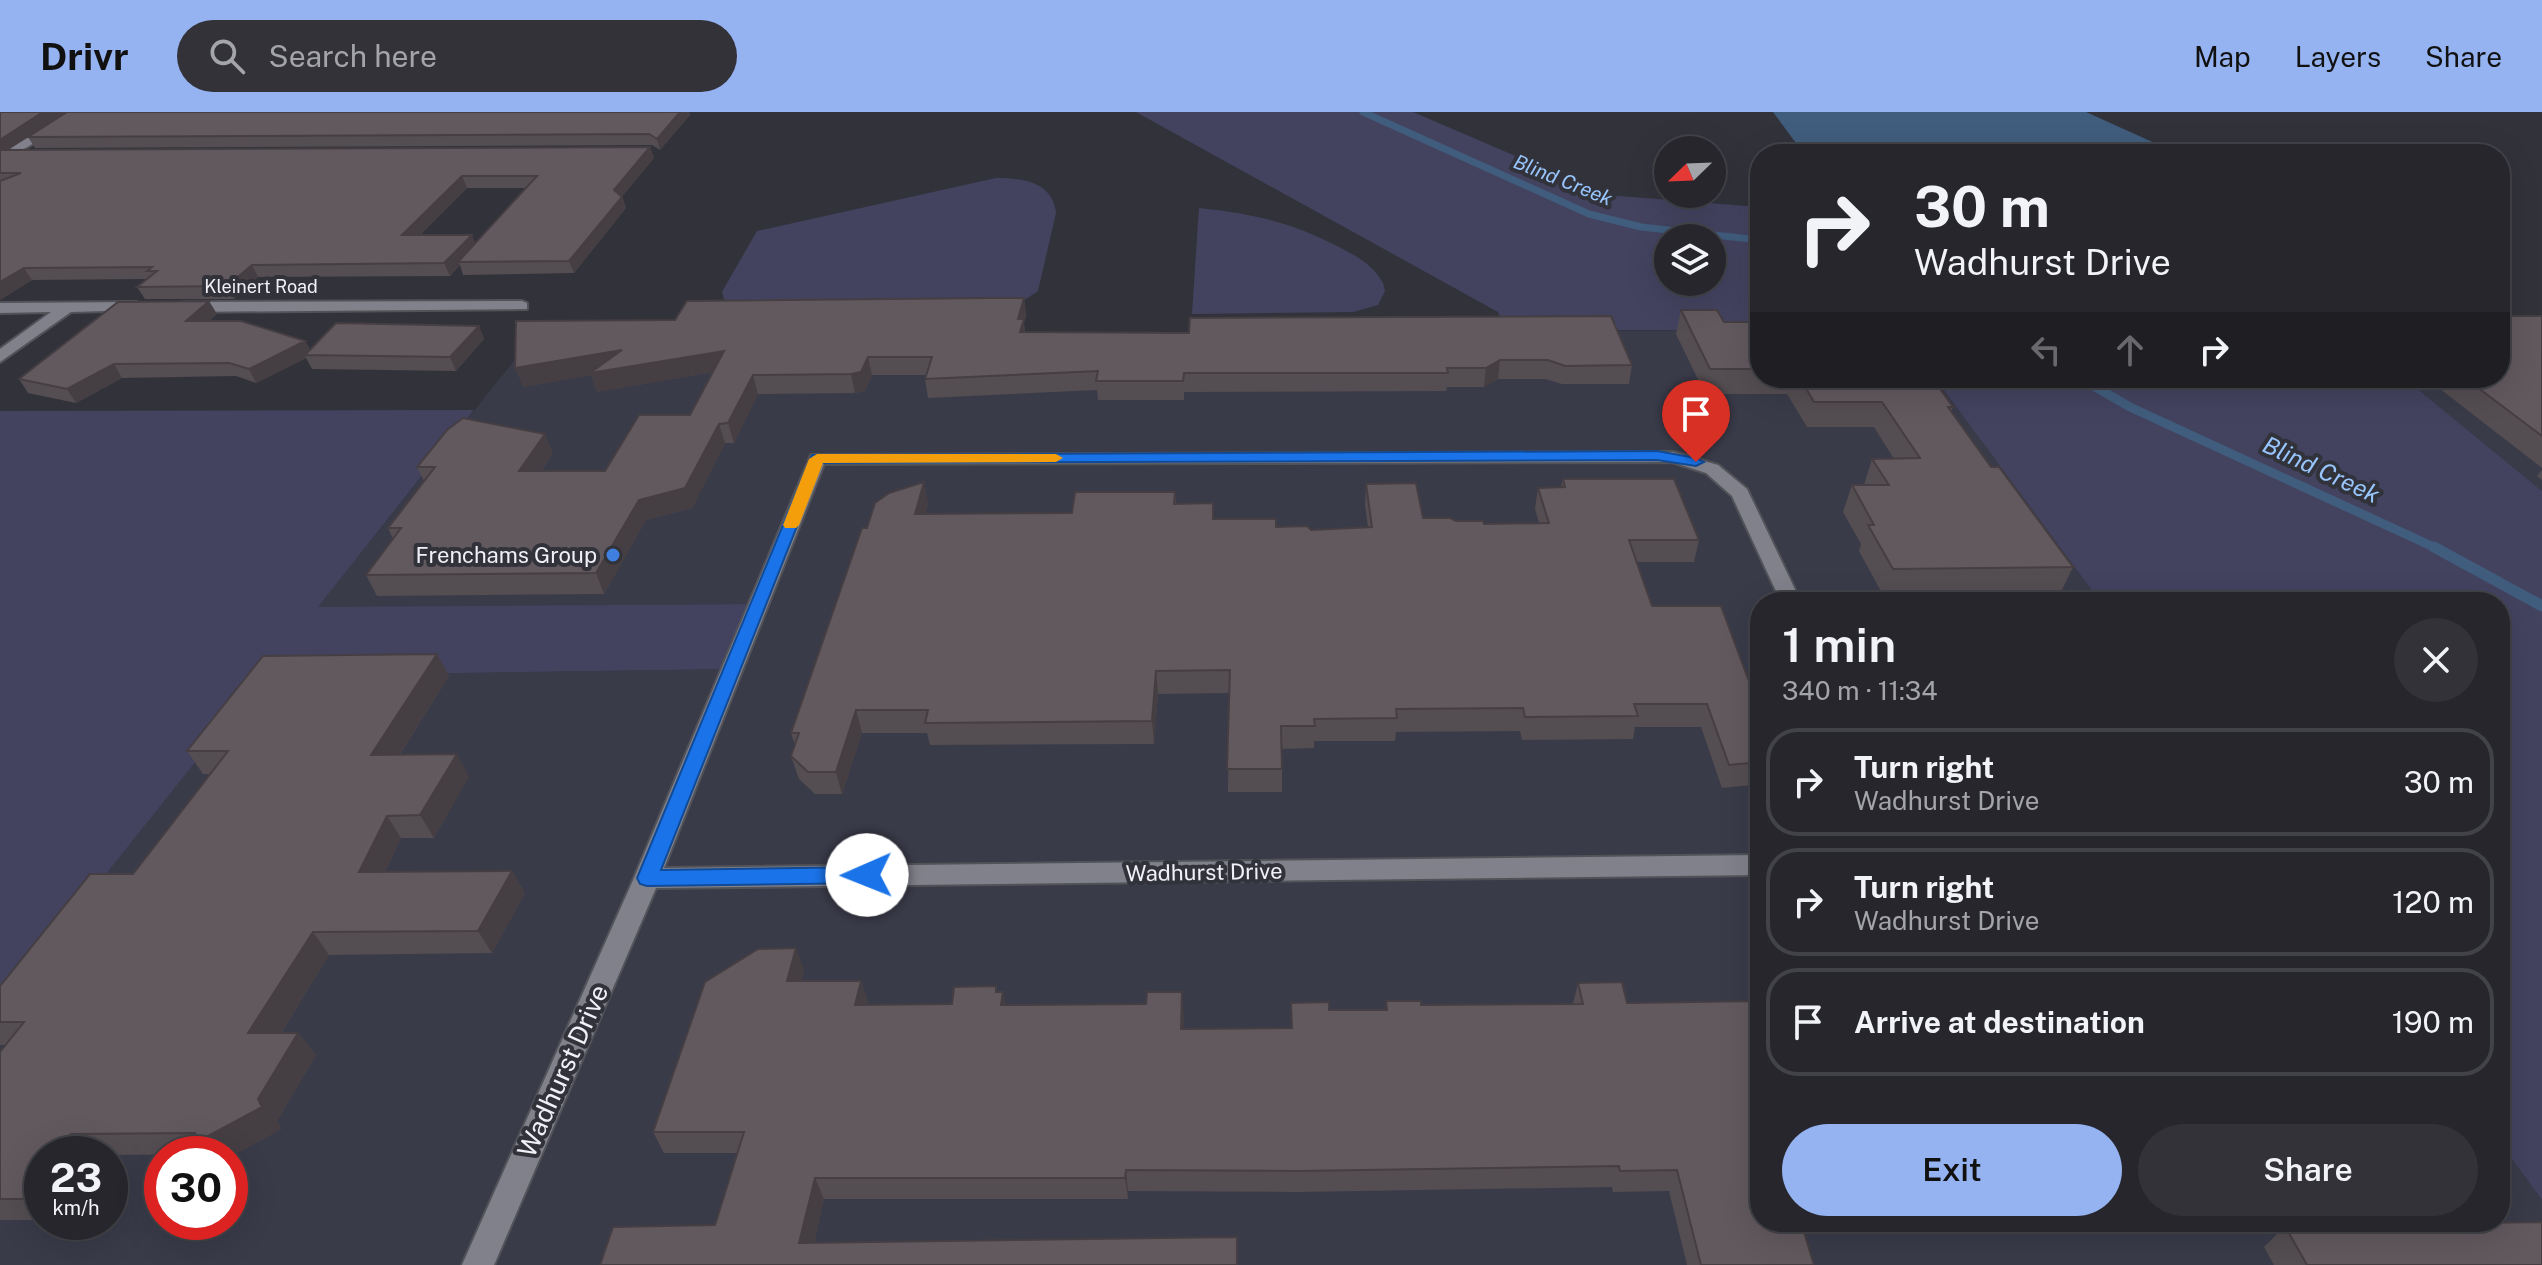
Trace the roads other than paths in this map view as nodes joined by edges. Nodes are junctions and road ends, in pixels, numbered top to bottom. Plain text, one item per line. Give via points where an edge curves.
1 (81, 112) edge
2 (43, 154) edge
3 (4, 157) edge
4 (522, 306) dead end
5 (0, 308) edge
6 (67, 308) junction
7 (0, 357) edge
8 (1786, 592) edge
9 (1750, 865) edge
10 (647, 878) junction
11 (478, 1265) edge

1 - 3 street
2 - 3 street
4 - 6 street, Kleinert Road
5 - 6 street, Kleinert Road
6 - 7 street
8 - 10 street, Wadhurst Drive via 1740,493 1712,469 1673,457 817,459
9 - 10 street, Wadhurst Drive
10 - 11 street, Wadhurst Drive

